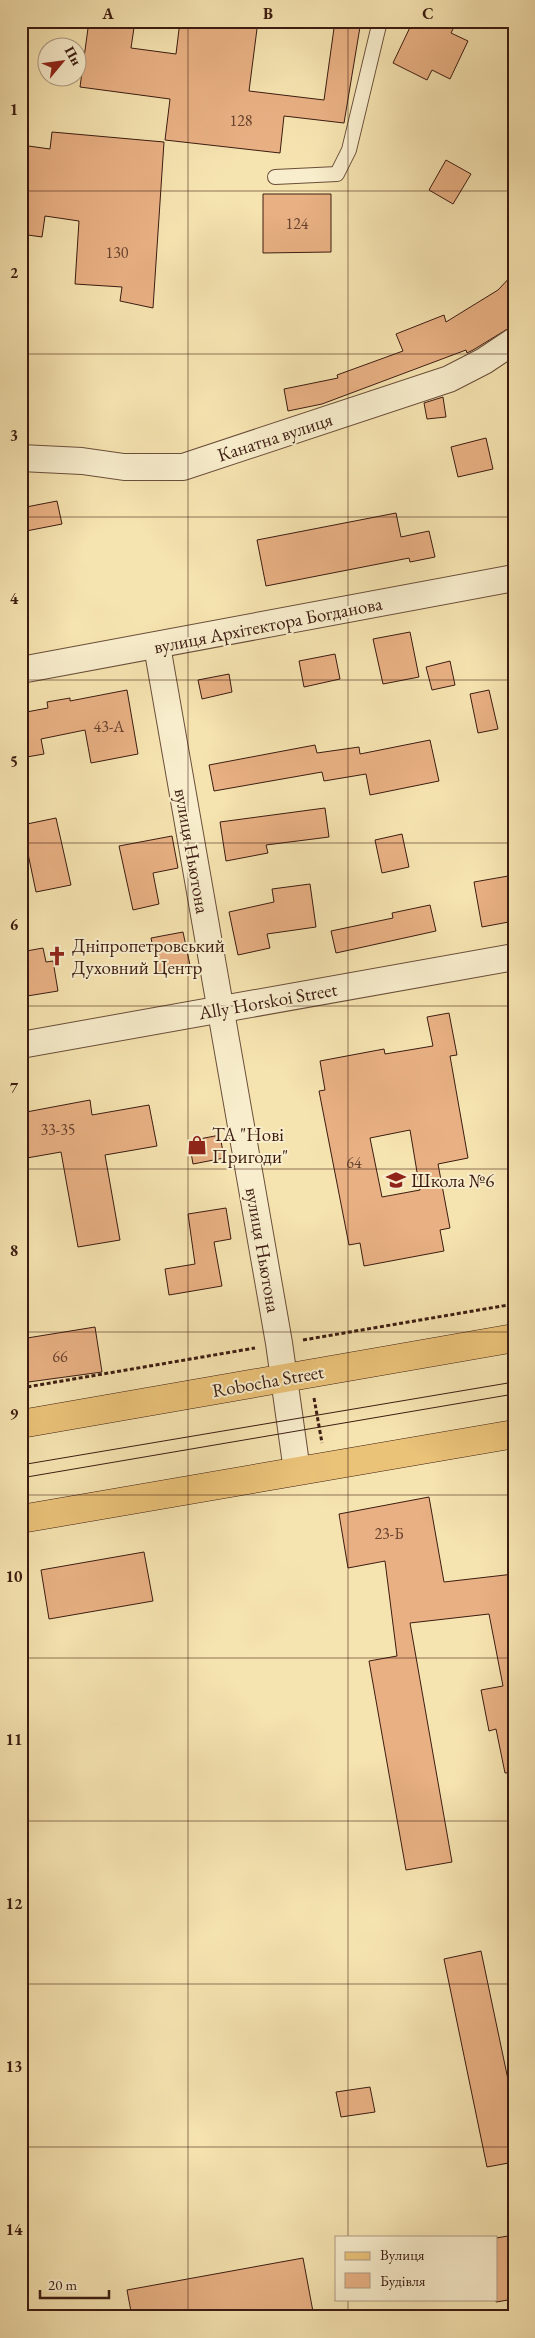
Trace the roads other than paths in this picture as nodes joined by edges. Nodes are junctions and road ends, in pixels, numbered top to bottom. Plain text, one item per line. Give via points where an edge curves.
1 (380, 21) edge
2 (275, 177) dead end
3 (514, 341) edge
4 (21, 458) edge
5 (514, 578) edge
6 (156, 646) junction
7 (21, 670) edge
8 (514, 957) edge
9 (220, 1010) junction
10 (21, 1045) edge
11 (514, 1338) edge
12 (297, 1376) junction
13 (21, 1424) edge
14 (514, 1434) edge
15 (297, 1471) junction
16 (21, 1519) edge

1 - 2 lane via 349,150 337,174
3 - 4 street, Канатна вулиця via 449,379 183,467 124,467
5 - 6 street, вулиця Архітектора Богданова
6 - 7 street, вулиця Архітектора Богданова
6 - 9 street, вулиця Ньютона
8 - 9 street, Ally Horskoi Street
9 - 10 street, Ally Horskoi Street
9 - 12 street, вулиця Ньютона
11 - 12 main road, Robocha Street
12 - 13 main road, Robocha Street
12 - 15 street, вулиця Ньютона
14 - 15 main road
15 - 16 main road

